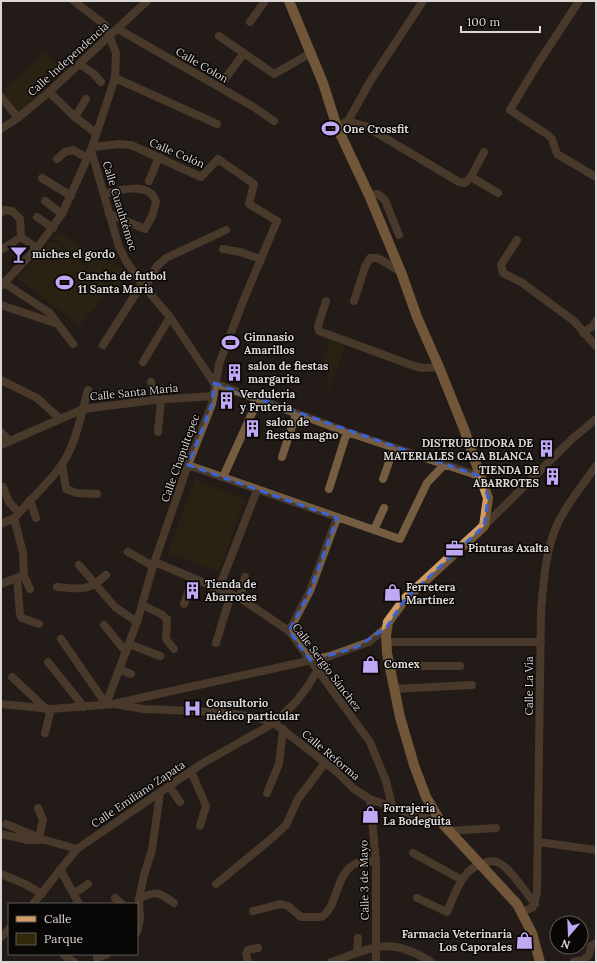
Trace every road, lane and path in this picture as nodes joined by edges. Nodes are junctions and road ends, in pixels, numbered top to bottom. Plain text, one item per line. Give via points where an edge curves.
1 (74, 1) edge
2 (147, 1) edge
3 (265, 1) edge
4 (289, 1) edge
5 (423, 1) edge
6 (579, 1) edge
7 (250, 22) dead end
8 (118, 29) junction
9 (110, 36) junction
10 (219, 36) dead end
11 (311, 53) junction
12 (244, 54) junction
13 (79, 64) junction
14 (115, 78) junction
15 (224, 80) dead end
16 (101, 82) dead end
17 (49, 92) junction
18 (1, 97) edge
19 (86, 99) dead end
20 (75, 117) junction
21 (18, 118) junction
22 (274, 121) dead end
23 (348, 121) junction
24 (217, 124) dead end
25 (336, 127) junction
26 (1, 129) edge
27 (96, 133) junction
28 (90, 152) junction
29 (484, 152) dead end
30 (159, 157) junction
31 (57, 159) dead end
32 (471, 177) junction
33 (596, 177) edge
34 (42, 178) dead end
35 (149, 181) dead end
36 (498, 193) dead end
37 (104, 194) junction
38 (369, 195) junction
39 (71, 196) junction
40 (45, 201) dead end
41 (1, 213) edge
42 (62, 214) junction
43 (109, 214) junction
44 (37, 217) dead end
45 (277, 221) joint
46 (53, 228) junction
47 (226, 230) dead end
48 (398, 235) dead end
49 (22, 237) junction
50 (518, 240) dead end
51 (37, 248) junction
52 (223, 249) dead end
53 (1, 250) edge
54 (260, 259) junction
55 (401, 272) junction
56 (3, 285) edge
57 (144, 286) junction
58 (326, 301) dead end
59 (354, 301) dead end
60 (1, 305) edge
61 (170, 316) junction
62 (596, 321) edge
63 (58, 324) junction
64 (583, 332) junction
65 (73, 344) dead end
66 (103, 345) dead end
67 (596, 346) edge
68 (143, 362) dead end
69 (439, 367) junction
70 (1, 380) edge
71 (151, 382) dead end
72 (214, 383) junction
73 (88, 390) dead end
74 (213, 396) junction
75 (158, 400) junction
76 (258, 400) junction
77 (83, 409) junction
78 (296, 414) junction
79 (59, 418) junction
80 (596, 419) edge
81 (1, 432) edge
82 (158, 432) dead end
83 (346, 432) junction
84 (9, 441) junction
85 (1, 445) edge
86 (394, 448) junction
87 (282, 457) dead end
88 (62, 464) junction
89 (188, 465) junction
90 (444, 465) junction
91 (595, 470) edge
92 (223, 477) junction
93 (482, 477) junction
94 (382, 479) dead end
95 (3, 487) dead end
96 (329, 489) dead end
97 (257, 490) junction
98 (97, 494) dead end
99 (30, 500) junction
100 (384, 508) dead end
101 (16, 516) junction
102 (36, 518) dead end
103 (337, 518) junction
104 (1, 524) edge
105 (484, 526) junction
106 (374, 530) junction
107 (128, 552) dead end
108 (154, 564) junction
109 (79, 565) dead end
110 (106, 576) dead end
111 (20, 577) junction
112 (245, 577) dead end
113 (192, 578) junction
114 (1, 584) edge
115 (95, 586) junction
116 (57, 587) dead end
117 (219, 588) junction
118 (30, 589) dead end
119 (231, 594) junction
120 (240, 598) junction
121 (184, 604) dead end
122 (142, 605) junction
123 (137, 622) junction
124 (39, 624) dead end
125 (104, 625) dead end
126 (386, 628) junction
127 (289, 630) junction
128 (61, 638) dead end
129 (386, 642) junction
130 (541, 642) junction
131 (216, 643) dead end
132 (127, 648) junction
133 (174, 649) dead end
134 (160, 656) dead end
135 (311, 661) junction
136 (48, 662) dead end
137 (389, 666) junction
138 (460, 666) dead end
139 (318, 668) junction
140 (119, 669) junction
141 (131, 674) dead end
142 (12, 678) dead end
143 (472, 685) dead end
144 (394, 690) junction
145 (1, 704) edge
146 (109, 704) junction
147 (84, 707) junction
148 (48, 709) junction
149 (274, 723) junction
150 (283, 729) junction
151 (45, 733) dead end
152 (325, 763) junction
153 (191, 771) junction
154 (169, 786) junction
155 (160, 793) junction
156 (267, 793) dead end
157 (370, 798) junction
158 (180, 802) dead end
159 (392, 806) junction
160 (38, 808) dead end
161 (441, 822) junction
162 (6, 824) dead end
163 (200, 826) dead end
164 (496, 828) dead end
165 (448, 831) junction
166 (1, 834) edge
167 (42, 839) junction
168 (539, 842) junction
169 (77, 849) junction
170 (596, 850) edge
171 (413, 853) dead end
172 (376, 861) junction
173 (480, 864) junction
174 (60, 869) junction
175 (1, 874) edge
176 (462, 880) junction
177 (88, 884) dead end
178 (216, 884) dead end
179 (42, 894) junction
180 (115, 898) dead end
181 (417, 898) dead end
182 (139, 899) junction
183 (75, 900) edge
184 (34, 903) edge
185 (121, 903) edge
186 (174, 903) dead end
187 (535, 904) junction
188 (253, 911) dead end
189 (522, 912) junction
190 (138, 918) edge
191 (358, 938) dead end
192 (596, 943) edge
193 (376, 947) junction
194 (258, 948) dead end
195 (357, 953) junction
196 (64, 955) edge
197 (74, 962) edge
198 (248, 962) edge
199 (331, 962) edge
200 (376, 962) edge
201 (431, 962) edge
202 (540, 962) edge
203 (574, 962) edge

1 - 9 street via 105,25
2 - 8 street, Calle Independencia
3 - 7 street
4 - 11 main road
5 - 23 street via 371,80
6 - 33 street via 510,110 548,135 557,154
8 - 9 street, Calle Independencia
8 - 22 street, Calle Colon
9 - 13 street, Calle Independencia
9 - 14 street via 116,53
10 - 12 street
11 - 12 street via 274,74
11 - 25 main road
12 - 15 street
13 - 16 street
13 - 17 street, Calle Independencia
14 - 24 street
14 - 27 street
17 - 20 street
17 - 21 street, Calle Independencia
18 - 21 street
19 - 20 street
20 - 27 street
21 - 26 street, Calle Independencia
23 - 25 street
23 - 32 street via 365,126 459,182 465,183
25 - 38 main road
27 - 28 street
28 - 30 street, Calle Colón via 119,144 131,145
28 - 31 street via 73,150 65,152
28 - 37 street, Calle Cuauhtémoc
28 - 39 street
29 - 32 street
30 - 35 street
30 - 45 street, Calle Colón via 202,177 218,159 255,185 249,204
32 - 36 street
34 - 39 street
37 - 43 street, Calle Cuauhtémoc
37 - 43 street via 137,189 151,194 156,202 145,229
38 - 48 street via 378,194 384,200
38 - 55 main road
39 - 42 street
40 - 42 street
41 - 49 street via 9,210 20,219
42 - 46 street
43 - 57 street, Calle Cuauhtémoc via 119,247
44 - 46 street
45 - 54 street, Calle Chapultepec
46 - 51 street
47 - 57 street via 166,258 157,266
49 - 51 street
49 - 53 street
50 - 64 street via 500,265 503,273 549,302 574,321
51 - 56 street
52 - 54 street
54 - 72 street, Calle Chapultepec
55 - 59 street via 378,258 370,258
55 - 69 main road
56 - 63 street via 50,312
57 - 61 street, Calle Cuauhtémoc
57 - 66 street
58 - 69 street via 318,326 319,331 414,366
60 - 63 street
61 - 68 street
61 - 72 street, Calle Cuauhtémoc
62 - 64 street
63 - 65 street
64 - 67 street
69 - 93 main road
70 - 79 street via 37,398
71 - 75 street
72 - 74 street, Calle Chapultepec
72 - 76 street
73 - 77 street
74 - 75 street, Calle Santa María
74 - 89 street, Calle Chapultepec
75 - 77 street, Calle Santa María
75 - 82 street
76 - 78 street
76 - 92 street
77 - 79 street
77 - 88 street, Calle Santa María via 70,450
78 - 83 street
78 - 87 street
79 - 84 street
80 - 105 street via 568,442
81 - 84 street
83 - 86 street
83 - 96 street
84 - 85 street
86 - 90 street
86 - 94 street
88 - 98 street via 66,489 76,493
88 - 99 street, Calle Santa María
89 - 92 street
89 - 108 street, Calle Chapultepec
90 - 93 street
90 - 106 street via 427,482 401,538
91 - 130 street, Calle La Vía via 568,506 550,546 545,575
92 - 97 street
93 - 105 main road via 488,498
95 - 101 street
97 - 103 street
97 - 117 street
99 - 101 street, Calle Santa María
99 - 102 street
100 - 106 street
101 - 104 street, Calle Santa María
101 - 111 street via 22,553
103 - 106 street
103 - 127 street via 310,590
105 - 126 main road via 405,599
107 - 108 street, Calle Sergio Sánchez
108 - 113 street, Calle Sergio Sánchez
108 - 122 street, Calle Chapultepec
109 - 115 street
110 - 115 street
111 - 114 street
111 - 118 street
111 - 124 street via 20,615
112 - 120 street
113 - 117 street, Calle Sergio Sánchez
113 - 121 street
115 - 116 street via 82,589
115 - 123 street via 119,610
117 - 119 street, Calle Sergio Sánchez
119 - 120 street, Calle Sergio Sánchez
119 - 131 street
120 - 127 street, Calle Sergio Sánchez
122 - 123 street, Calle Chapultepec
122 - 133 street via 167,619 166,639
123 - 132 street, Calle Chapultepec
125 - 132 street
126 - 129 main road
126 - 135 street via 369,642
127 - 135 street, Calle Sergio Sánchez
128 - 146 street
129 - 130 street
129 - 137 main road
130 - 168 street, Calle La Vía
132 - 134 street
132 - 140 street, Calle Chapultepec
135 - 139 street, Calle Sergio Sánchez
135 - 146 street
136 - 147 street
137 - 138 street
137 - 144 main road
139 - 149 street, Calle Emiliano Zapata via 295,703
139 - 159 street, Calle Sergio Sánchez via 370,742 386,781
140 - 141 street
140 - 146 street, Calle Chapultepec via 108,699
142 - 148 street
143 - 144 street
144 - 161 main road via 414,765 426,797
145 - 148 street
146 - 147 street
146 - 149 street, Calle Reforma via 143,709 241,715
147 - 148 street
148 - 151 street
149 - 150 street, Calle Reforma
149 - 153 street, Calle Emiliano Zapata
150 - 152 street, Calle Reforma
150 - 156 street via 279,764
152 - 157 street, Calle Reforma via 354,789
152 - 178 street via 298,799 286,825
153 - 154 street, Calle Emiliano Zapata
153 - 163 street via 206,806
154 - 155 street, Calle Emiliano Zapata
154 - 158 street
155 - 169 street, Calle Emiliano Zapata
155 - 182 street via 152,850
157 - 159 street, Calle Reforma
157 - 172 street, Calle 3 de Mayo
159 - 161 street, Calle Reforma
160 - 167 street via 43,820
161 - 165 main road
162 - 167 street
164 - 165 street
165 - 173 main road
166 - 167 street via 28,840
167 - 169 street
168 - 170 street
168 - 187 street, Calle La Vía
169 - 174 street, Calle Emiliano Zapata
171 - 176 street
172 - 188 street via 352,866 339,882 328,910 321,917 301,917 288,906 281,904
172 - 193 street, Calle 3 de Mayo
173 - 176 street via 468,871
173 - 187 street via 500,863
173 - 189 main road via 510,895
174 - 179 street, Calle Emiliano Zapata
174 - 183 street
175 - 179 street
176 - 181 street via 447,912
177 - 183 street
179 - 184 street, Calle Emiliano Zapata
180 - 185 street
182 - 186 street via 152,892
182 - 190 street
187 - 189 street
189 - 202 main road via 532,933
191 - 195 street
192 - 203 street via 591,946 589,955
193 - 195 street
193 - 200 street, Calle 3 de Mayo
193 - 201 street via 390,945 404,948
194 - 198 street via 248,950
195 - 199 street
196 - 197 street

